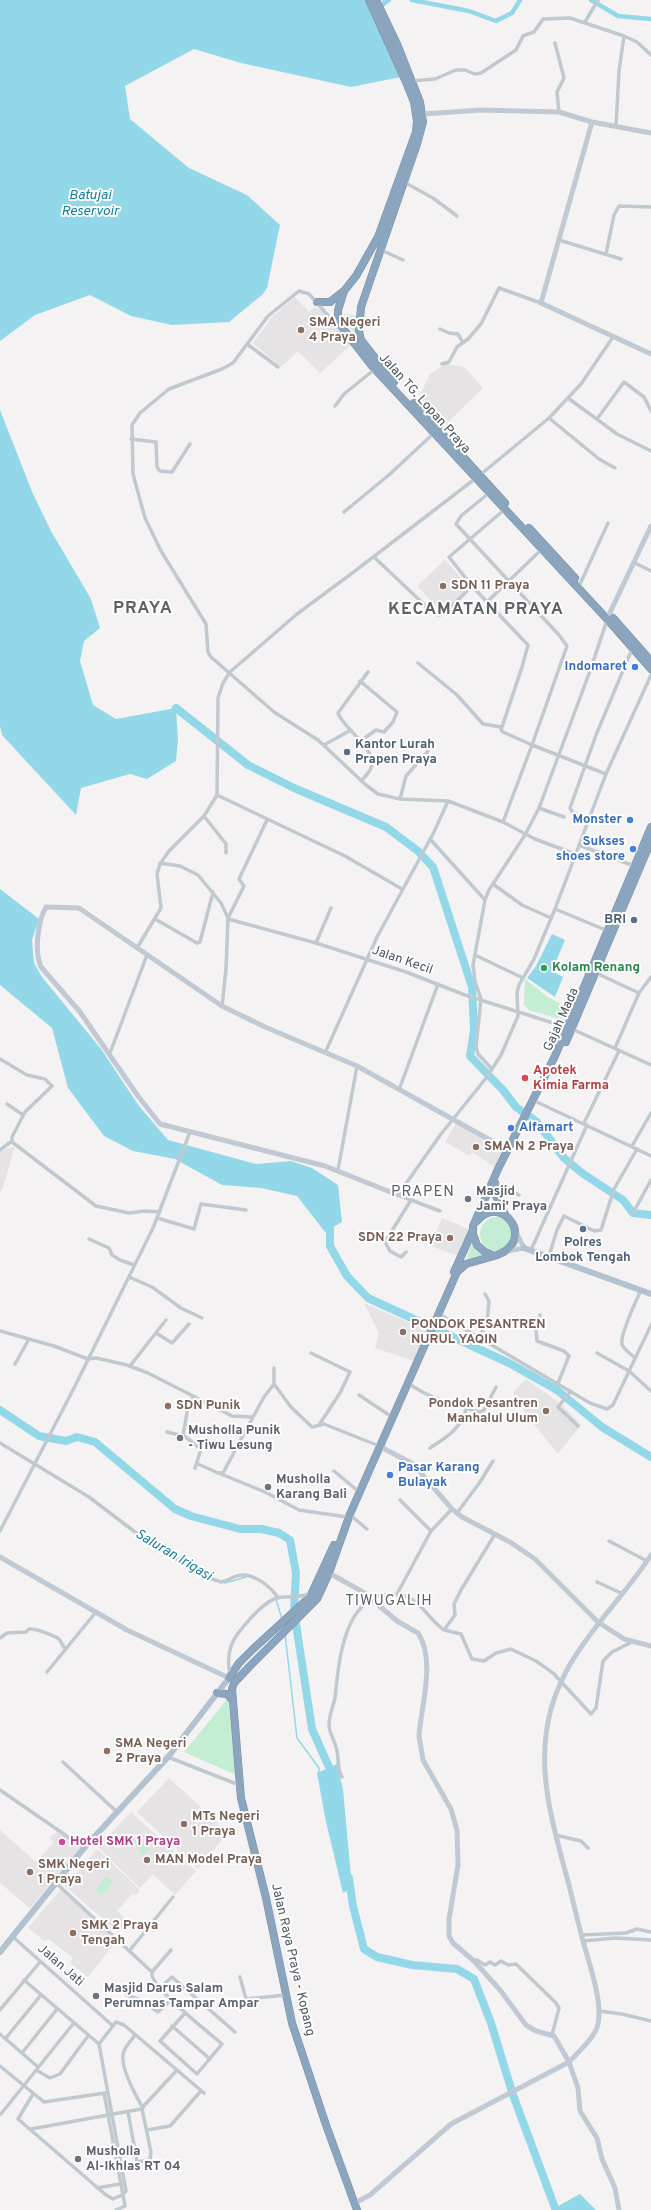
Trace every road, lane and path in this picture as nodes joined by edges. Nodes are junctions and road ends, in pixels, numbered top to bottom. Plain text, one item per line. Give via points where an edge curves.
1 (369, 0) edge
2 (376, 0) edge
3 (598, 1) edge
4 (382, 20) junction
5 (585, 22) junction
6 (624, 36) junction
7 (555, 43) dead end
8 (651, 55) edge
9 (412, 81) junction
10 (559, 112) junction
11 (422, 114) junction
12 (592, 122) junction
13 (616, 126) junction
14 (651, 133) edge
15 (408, 164) junction
16 (404, 182) junction
17 (651, 207) edge
18 (457, 216) dead end
19 (559, 240) junction
20 (380, 249) junction
21 (606, 254) junction
22 (621, 259) dead end
23 (403, 260) dead end
24 (356, 276) junction
25 (369, 280) junction
26 (344, 291) junction
27 (317, 302) junction
28 (541, 303) junction
29 (440, 328) dead end
30 (360, 335) junction
31 (613, 337) junction
32 (352, 340) junction
33 (463, 343) junction
34 (247, 344) junction
35 (651, 354) edge
36 (442, 364) dead end
37 (278, 367) dead end
38 (375, 369) junction
39 (568, 398) junction
40 (335, 406) dead end
41 (651, 411) edge
42 (549, 418) junction
43 (597, 419) junction
44 (435, 432) junction
45 (132, 439) junction
46 (190, 444) dead end
47 (651, 451) edge
48 (615, 468) dead end
49 (478, 477) junction
50 (489, 493) junction
51 (505, 509) junction
52 (344, 512) dead end
53 (608, 524) dead end
54 (651, 526) edge
55 (469, 538) junction
56 (542, 549) junction
57 (374, 557) junction
58 (635, 563) junction
59 (651, 571) edge
60 (509, 581) junction
61 (580, 584) junction
62 (472, 586) junction
63 (487, 602) junction
64 (608, 616) junction
65 (632, 648) junction
66 (651, 661) edge
67 (418, 663) dead end
68 (651, 669) edge
69 (230, 672) junction
70 (368, 672) dead end
71 (651, 675) edge
72 (360, 682) junction
73 (501, 727) junction
74 (351, 730) junction
75 (362, 740) junction
76 (324, 745) junction
77 (532, 745) junction
78 (428, 751) dead end
79 (558, 756) junction
80 (584, 766) junction
81 (606, 774) junction
82 (361, 781) junction
83 (217, 794) junction
84 (400, 799) junction
85 (448, 801) junction
86 (539, 808) junction
87 (204, 816) junction
88 (564, 817) dead end
89 (589, 819) junction
90 (267, 820) junction
91 (503, 822) junction
92 (651, 827) edge
93 (525, 835) junction
94 (430, 839) junction
95 (651, 840) edge
96 (579, 845) junction
97 (226, 853) dead end
98 (576, 854) junction
99 (160, 863) junction
100 (634, 866) junction
101 (493, 884) junction
102 (402, 889) junction
103 (213, 892) junction
104 (485, 900) junction
105 (330, 908) dead end
106 (555, 908) junction
107 (551, 918) junction
108 (155, 919) junction
109 (228, 919) junction
110 (609, 932) junction
111 (316, 943) junction
112 (137, 948) junction
113 (147, 955) junction
114 (474, 955) junction
115 (367, 959) junction
116 (596, 973) junction
117 (651, 977) edge
118 (523, 978) junction
119 (438, 984) junction
120 (639, 993) junction
121 (479, 999) junction
122 (222, 1006) junction
123 (518, 1012) junction
124 (570, 1028) junction
125 (617, 1049) junction
126 (110, 1053) junction
127 (325, 1053) junction
128 (0, 1059) edge
129 (651, 1065) edge
130 (357, 1066) junction
131 (492, 1070) junction
132 (399, 1090) junction
133 (538, 1102) junction
134 (7, 1104) dead end
135 (532, 1108) junction
136 (651, 1113) edge
137 (23, 1115) junction
138 (453, 1118) junction
139 (526, 1119) junction
140 (586, 1124) junction
141 (190, 1132) junction
142 (12, 1141) junction
143 (632, 1146) junction
144 (637, 1149) junction
145 (0, 1150) edge
146 (508, 1150) junction
147 (651, 1156) edge
148 (338, 1170) junction
149 (651, 1180) edge
150 (495, 1183) junction
151 (398, 1195) junction
152 (519, 1195) dead end
153 (411, 1200) junction
154 (246, 1210) dead end
155 (440, 1211) dead end
156 (160, 1212) junction
157 (633, 1213) dead end
158 (506, 1216) junction
159 (157, 1218) junction
160 (477, 1221) junction
161 (473, 1230) junction
162 (515, 1231) junction
163 (89, 1239) dead end
164 (524, 1248) junction
165 (531, 1250) junction
166 (506, 1251) junction
167 (406, 1252) dead end
168 (494, 1256) junction
169 (549, 1256) junction
170 (134, 1265) junction
171 (129, 1277) junction
172 (641, 1290) junction
173 (485, 1294) dead end
174 (651, 1294) edge
175 (439, 1314) junction
176 (540, 1315) dead end
177 (202, 1318) dead end
178 (166, 1320) dead end
179 (434, 1322) junction
180 (189, 1324) dead end
181 (651, 1325) edge
182 (0, 1331) edge
183 (156, 1333) junction
184 (480, 1336) junction
185 (428, 1337) junction
186 (29, 1339) junction
187 (311, 1353) dead end
188 (597, 1353) dead end
189 (635, 1358) junction
190 (88, 1359) junction
191 (15, 1364) dead end
192 (130, 1366) junction
193 (274, 1368) dead end
194 (629, 1371) junction
195 (408, 1383) junction
196 (558, 1383) junction
197 (274, 1384) junction
198 (496, 1387) dead end
199 (571, 1391) junction
200 (651, 1391) edge
201 (359, 1395) dead end
202 (193, 1397) junction
203 (466, 1410) junction
204 (253, 1417) junction
205 (392, 1417) junction
206 (319, 1425) junction
207 (578, 1426) dead end
208 (167, 1432) dead end
209 (183, 1436) junction
210 (0, 1443) edge
211 (380, 1446) junction
212 (430, 1448) dead end
213 (492, 1461) dead end
214 (35, 1464) junction
215 (198, 1464) junction
216 (195, 1468) dead end
217 (334, 1471) dead end
218 (221, 1474) junction
219 (358, 1491) junction
220 (400, 1500) dead end
221 (454, 1511) junction
222 (349, 1515) junction
223 (367, 1529) dead end
224 (0, 1531) edge
225 (431, 1531) junction
226 (495, 1534) junction
227 (609, 1541) dead end
228 (651, 1555) edge
229 (0, 1557) edge
230 (647, 1561) junction
231 (329, 1573) junction
232 (597, 1582) dead end
233 (316, 1586) junction
234 (621, 1593) junction
235 (397, 1594) junction
236 (277, 1598) junction
237 (372, 1600) junction
238 (307, 1606) junction
239 (96, 1612) junction
240 (598, 1622) junction
241 (444, 1630) junction
242 (0, 1638) edge
243 (632, 1642) junction
244 (651, 1646) edge
245 (65, 1649) junction
246 (47, 1672) dead end
247 (229, 1677) junction
248 (562, 1682) junction
249 (217, 1693) junction
250 (233, 1701) junction
251 (168, 1757) junction
252 (62, 1762) dead end
253 (342, 1777) dead end
254 (239, 1785) junction
255 (0, 1790) edge
256 (118, 1813) junction
257 (555, 1835) junction
258 (84, 1848) junction
259 (588, 1848) dead end
260 (56, 1883) junction
261 (173, 1898) dead end
262 (651, 1932) edge
263 (582, 1935) junction
264 (12, 1936) junction
265 (651, 1940) edge
266 (583, 1941) junction
267 (130, 1950) junction
268 (171, 1950) dead end
269 (0, 1952) edge
270 (474, 1961) junction
271 (40, 1962) junction
272 (152, 1972) junction
273 (240, 1976) dead end
274 (24, 1980) junction
275 (161, 1987) junction
276 (41, 1995) junction
277 (126, 1995) dead end
278 (286, 1995) junction
279 (171, 2000) junction
280 (57, 2009) junction
281 (0, 2010) edge
282 (599, 2012) junction
283 (184, 2013) junction
284 (651, 2021) edge
285 (73, 2024) junction
286 (114, 2026) junction
287 (172, 2026) junction
288 (235, 2032) dead end
289 (0, 2034) edge
290 (135, 2035) junction
291 (552, 2035) junction
292 (88, 2036) junction
293 (5, 2039) junction
294 (99, 2044) junction
295 (22, 2053) junction
296 (210, 2059) junction
297 (569, 2062) junction
298 (0, 2066) edge
299 (37, 2068) junction
300 (177, 2070) junction
301 (22, 2086) junction
302 (106, 2093) junction
303 (33, 2094) junction
304 (142, 2108) junction
305 (128, 2112) junction
306 (1, 2114) dead end
307 (109, 2116) junction
308 (31, 2129) junction
309 (147, 2130) junction
310 (120, 2184) junction
311 (98, 2188) junction
312 (122, 2196) junction
313 (356, 2207) edge
314 (126, 2208) edge
315 (116, 2210) edge
316 (619, 2210) edge

1 - 4 highway, Jalan TG. Lopan Praya
2 - 4 highway
3 - 5 street
4 - 9 highway
4 - 15 highway, Jalan TG. Lopan Praya via 416,111 416,132
5 - 6 street
5 - 9 street via 567,18 544,19 534,32 523,36 516,50 480,73 456,70 434,79
6 - 8 street via 637,42
6 - 13 street
7 - 10 street via 564,78 557,92
9 - 11 highway
10 - 11 street via 482,110
10 - 12 street
11 - 15 highway, Jalan TG. Lopan Praya via 420,136
12 - 13 street
12 - 19 street
13 - 14 street
15 - 16 highway, Jalan TG. Lopan Praya
15 - 24 highway, Jalan TG. Lopan Praya via 378,237
16 - 18 street via 434,198
16 - 20 highway, Jalan TG. Lopan Praya
17 - 21 street via 619,206 614,215
19 - 21 street
19 - 28 street
20 - 23 street
20 - 25 highway, Jalan TG. Lopan Praya
21 - 22 street
24 - 25 highway
24 - 26 highway, Jalan TG. Lopan Praya
25 - 30 highway, Jalan TG. Lopan Praya via 361,307
26 - 27 highway via 327,303
26 - 32 highway, Jalan TG. Lopan Praya via 338,317
27 - 32 street
27 - 34 street via 306,292 297,292 268,316
28 - 31 street
28 - 33 street via 499,288 481,324
29 - 33 street via 458,334
30 - 32 street
30 - 49 highway, Jalan TG. Lopan Praya via 370,353 390,378
31 - 35 street
31 - 39 street
32 - 38 highway, Jalan TG. Lopan Praya
33 - 36 street via 455,350 449,362
34 - 37 street
34 - 45 street via 237,359 226,368 174,387 160,395 133,421
38 - 40 street via 344,394
38 - 44 highway, Jalan TG. Lopan Praya
39 - 42 street
39 - 43 street
41 - 43 street via 644,397 624,382
42 - 48 street via 599,459
42 - 49 street
43 - 47 street via 617,434
44 - 49 highway, Jalan TG. Lopan Praya
44 - 52 street
45 - 46 street via 156,442 158,468 169,472 177,465
45 - 69 street via 132,474 147,524 206,624 210,655
49 - 50 highway, Jalan TG. Lopan Praya
49 - 57 street
49 - 61 highway, Jalan TG. Lopan Praya
50 - 51 highway, Jalan TG. Lopan Praya
50 - 55 street via 456,521
51 - 55 street
51 - 56 highway, Jalan TG. Lopan Praya
53 - 61 street
54 - 58 street
55 - 60 street
55 - 62 street via 448,558
56 - 60 street
56 - 64 highway, Jalan TG. Lopan Praya
57 - 62 street via 434,614 444,614
57 - 69 street via 297,614
58 - 59 street
58 - 64 street
60 - 63 street
60 - 77 street via 567,646
61 - 64 highway, Jalan TG. Lopan Praya
62 - 63 street
63 - 73 street via 528,645
64 - 65 highway, Jalan TG. Lopan Praya
64 - 66 highway, Jalan TG. Lopan Praya
64 - 79 street
65 - 68 highway, Jalan TG. Lopan Praya
65 - 80 street
67 - 73 street via 457,695 483,724
69 - 76 street via 274,712 299,726
69 - 83 street via 219,694
70 - 72 street
71 - 81 street
72 - 74 street via 338,713
72 - 75 street via 397,712 394,722 384,732 376,730
73 - 77 street via 503,732
74 - 75 street
74 - 76 street
75 - 82 street via 372,764
76 - 82 street
77 - 79 street
77 - 91 street
78 - 84 street via 406,776
79 - 80 street
79 - 86 street
80 - 81 street
80 - 89 street via 570,809
81 - 89 street
82 - 84 street via 378,794
83 - 87 street
83 - 90 street
84 - 85 street
85 - 91 street
85 - 94 street
86 - 88 street
86 - 93 street
87 - 97 street via 226,844
87 - 99 street
89 - 96 street
90 - 102 street via 345,856
90 - 109 street via 239,879 244,886
91 - 93 street
92 - 100 highway, Gajah Mada
93 - 98 street
93 - 101 street
94 - 102 street
94 - 104 street
95 - 110 highway, Gajah Mada
96 - 98 street
96 - 100 street
98 - 106 street
99 - 103 street via 185,868 198,875
99 - 108 street via 157,874 161,906
100 - 110 highway, Gajah Mada
101 - 104 street
101 - 107 street via 522,905
102 - 115 street
103 - 108 street via 200,942 197,943
103 - 109 street via 223,905
104 - 114 street
105 - 111 street
106 - 107 street
106 - 110 street
107 - 118 street
108 - 112 street
109 - 111 street, Jalan Kecil
109 - 122 street
110 - 116 highway, Gajah Mada
110 - 124 highway, Gajah Mada
111 - 115 street, Jalan Kecil
112 - 113 street
112 - 126 street via 78,907 47,906 43,912 39,942 40,965 80,1012
113 - 122 street
113 - 126 street
114 - 118 street
114 - 121 street
115 - 119 street, Jalan Kecil
115 - 127 street
116 - 120 street
116 - 124 highway, Gajah Mada
117 - 120 street
118 - 123 street via 517,988
119 - 121 street, Jalan Kecil
119 - 132 street
120 - 125 street
121 - 123 street, Jalan Kecil
121 - 131 street via 476,1050
122 - 127 street
123 - 124 street, Jalan Kecil
123 - 131 street via 512,1032
124 - 125 street, Jalan Kecil
124 - 133 highway, Gajah Mada
124 - 135 highway, Gajah Mada
125 - 129 street, Jalan Kecil
125 - 140 street
126 - 141 street via 158,1122
127 - 130 street
128 - 137 street via 24,1074 45,1079 52,1086
130 - 132 street
130 - 148 street
131 - 138 street
132 - 138 street
133 - 135 highway, Gajah Mada
133 - 140 street
134 - 137 street
135 - 139 highway
136 - 143 street
137 - 142 street
138 - 146 street
138 - 151 street
139 - 146 highway
139 - 150 highway
140 - 143 street
140 - 165 street
141 - 148 street
141 - 156 street
142 - 145 street
142 - 156 street via 96,1206 129,1213
143 - 144 street
144 - 147 street
144 - 169 street via 610,1197 604,1225 599,1232 564,1217
146 - 160 highway
148 - 151 street via 366,1184
149 - 157 street
150 - 152 street
150 - 158 highway via 494,1190
151 - 153 street
153 - 155 street
153 - 167 street via 385,1242 390,1251 401,1257
154 - 159 street via 201,1204 194,1229
156 - 159 street
158 - 160 highway via 490,1212
158 - 162 highway via 514,1225
159 - 170 street
160 - 161 highway
161 - 168 highway via 477,1245
161 - 179 highway
162 - 164 street
162 - 166 highway via 513,1242
163 - 170 street via 109,1248 112,1255 120,1260
164 - 165 main road
164 - 166 street
165 - 169 main road
166 - 168 highway
168 - 175 highway via 460,1267
169 - 172 main road
170 - 171 street
171 - 177 street via 152,1287 181,1308
171 - 190 street
172 - 174 main road
172 - 189 street via 622,1341 624,1347
173 - 184 street via 489,1301 487,1324
175 - 179 highway
175 - 184 street
176 - 196 street via 536,1330 537,1341 564,1351 569,1356
178 - 183 street
179 - 185 highway
180 - 183 street via 172,1343
181 - 189 street
182 - 186 street
183 - 192 street
184 - 196 street
185 - 195 highway
185 - 205 highway
186 - 190 street
186 - 191 street
187 - 206 street via 350,1373
188 - 194 street
189 - 194 street
190 - 192 street via 105,1359
190 - 214 street
192 - 202 street
193 - 197 street
194 - 199 street via 609,1409 600,1408
194 - 200 street
195 - 203 street via 431,1397
195 - 211 highway
196 - 199 street
197 - 204 street
197 - 206 street via 305,1421 313,1427
198 - 203 street via 482,1412
199 - 207 street via 559,1405 559,1409
201 - 205 street
202 - 204 street via 232,1416
202 - 209 street via 188,1407
203 - 212 street via 452,1434
204 - 218 street
205 - 211 highway
206 - 211 street via 324,1424
208 - 209 street
209 - 215 street via 201,1449
210 - 214 street
211 - 219 highway
211 - 221 street via 414,1465
211 - 222 highway
213 - 221 street via 480,1482
214 - 224 street
214 - 236 street via 89,1497 143,1538 204,1576 221,1582 246,1575 259,1580 275,1592
215 - 216 street
215 - 218 street
217 - 219 street
218 - 222 street via 265,1492 299,1510
219 - 222 highway
220 - 225 street
221 - 225 street
221 - 226 street
222 - 223 street
222 - 231 highway
222 - 233 highway
225 - 235 street
226 - 240 street via 535,1559
226 - 241 street via 461,1590 454,1604 455,1615
227 - 230 street
228 - 230 street
229 - 239 street
230 - 234 street
231 - 237 street
231 - 238 highway via 317,1599
232 - 234 street
233 - 236 street via 308,1594
233 - 238 highway
234 - 240 street
235 - 237 street
235 - 241 street via 416,1602
236 - 247 street via 269,1602 241,1631 231,1646
237 - 253 street via 357,1612 350,1623 337,1677 329,1727 337,1749 338,1770
237 - 270 street via 397,1621 418,1633 423,1643 427,1670 420,1747 423,1760 451,1809 458,1847 449,1936 453,1943
238 - 247 highway via 278,1626 239,1662
238 - 250 highway, Jalan Raya Praya - Kopang via 234,1683
239 - 245 street
239 - 247 street via 127,1630
240 - 243 street
240 - 248 street via 577,1650
241 - 248 street via 461,1634 474,1660 484,1661 496,1653 511,1649 545,1667
242 - 245 street via 6,1633 36,1629 59,1639
243 - 244 street
243 - 248 street via 612,1652 603,1661 593,1713 588,1713
245 - 246 street
247 - 249 main road
248 - 257 street via 548,1722 545,1746 549,1801
249 - 250 highway via 227,1694
249 - 251 main road
250 - 254 highway, Jalan Raya Praya - Kopang
251 - 254 street
251 - 256 main road
252 - 256 street
254 - 278 highway, Jalan Raya Praya - Kopang
255 - 258 street
256 - 258 main road
257 - 259 street via 581,1841
257 - 263 street
258 - 260 main road
260 - 264 main road
260 - 267 street
261 - 267 street
262 - 263 street via 637,1929 626,1933
263 - 266 street
264 - 269 main road
264 - 271 street, Jalan Jati
265 - 266 street via 615,1938
266 - 282 street
267 - 272 street
268 - 272 street
270 - 291 street via 526,2024
270 - 291 street via 485,1965 490,1962 495,1966 500,1961 507,1965 516,1964 559,2008
271 - 274 street
271 - 286 street, Jalan Jati
272 - 275 street via 152,1976
273 - 278 street via 246,1999
274 - 276 street
274 - 281 street
275 - 279 street
275 - 288 street via 172,1977
276 - 280 street
276 - 293 street
277 - 279 street via 158,2012
278 - 313 highway, Jalan Raya Praya - Kopang via 292,2023
279 - 283 street
280 - 285 street
280 - 295 street
282 - 284 street
282 - 297 street via 597,2028
283 - 287 street
283 - 296 street via 222,2044
285 - 292 street
285 - 299 street
286 - 290 street via 118,2021
286 - 294 street
287 - 296 street
287 - 296 street via 160,2041 195,2073 200,2073
289 - 293 street
290 - 300 street
290 - 304 street via 124,2051 124,2060 130,2086
291 - 297 street
292 - 294 street
292 - 299 street via 55,2078 50,2078
293 - 295 street
294 - 302 street
295 - 299 street
297 - 313 street via 451,2124
297 - 316 street via 578,2088 580,2111 597,2138 600,2155 615,2188
298 - 301 street
299 - 301 street
300 - 304 street
300 - 309 street via 203,2092 170,2125
301 - 303 street
301 - 306 street
302 - 303 street via 44,2102
302 - 307 street
303 - 308 street via 18,2119
304 - 305 street
304 - 309 street
305 - 307 street
305 - 309 street via 138,2162 151,2158
307 - 308 street
307 - 310 street
307 - 312 street via 126,2191
308 - 311 street
310 - 311 street
310 - 312 street
311 - 312 street via 111,2198
312 - 314 street
314 - 315 street

